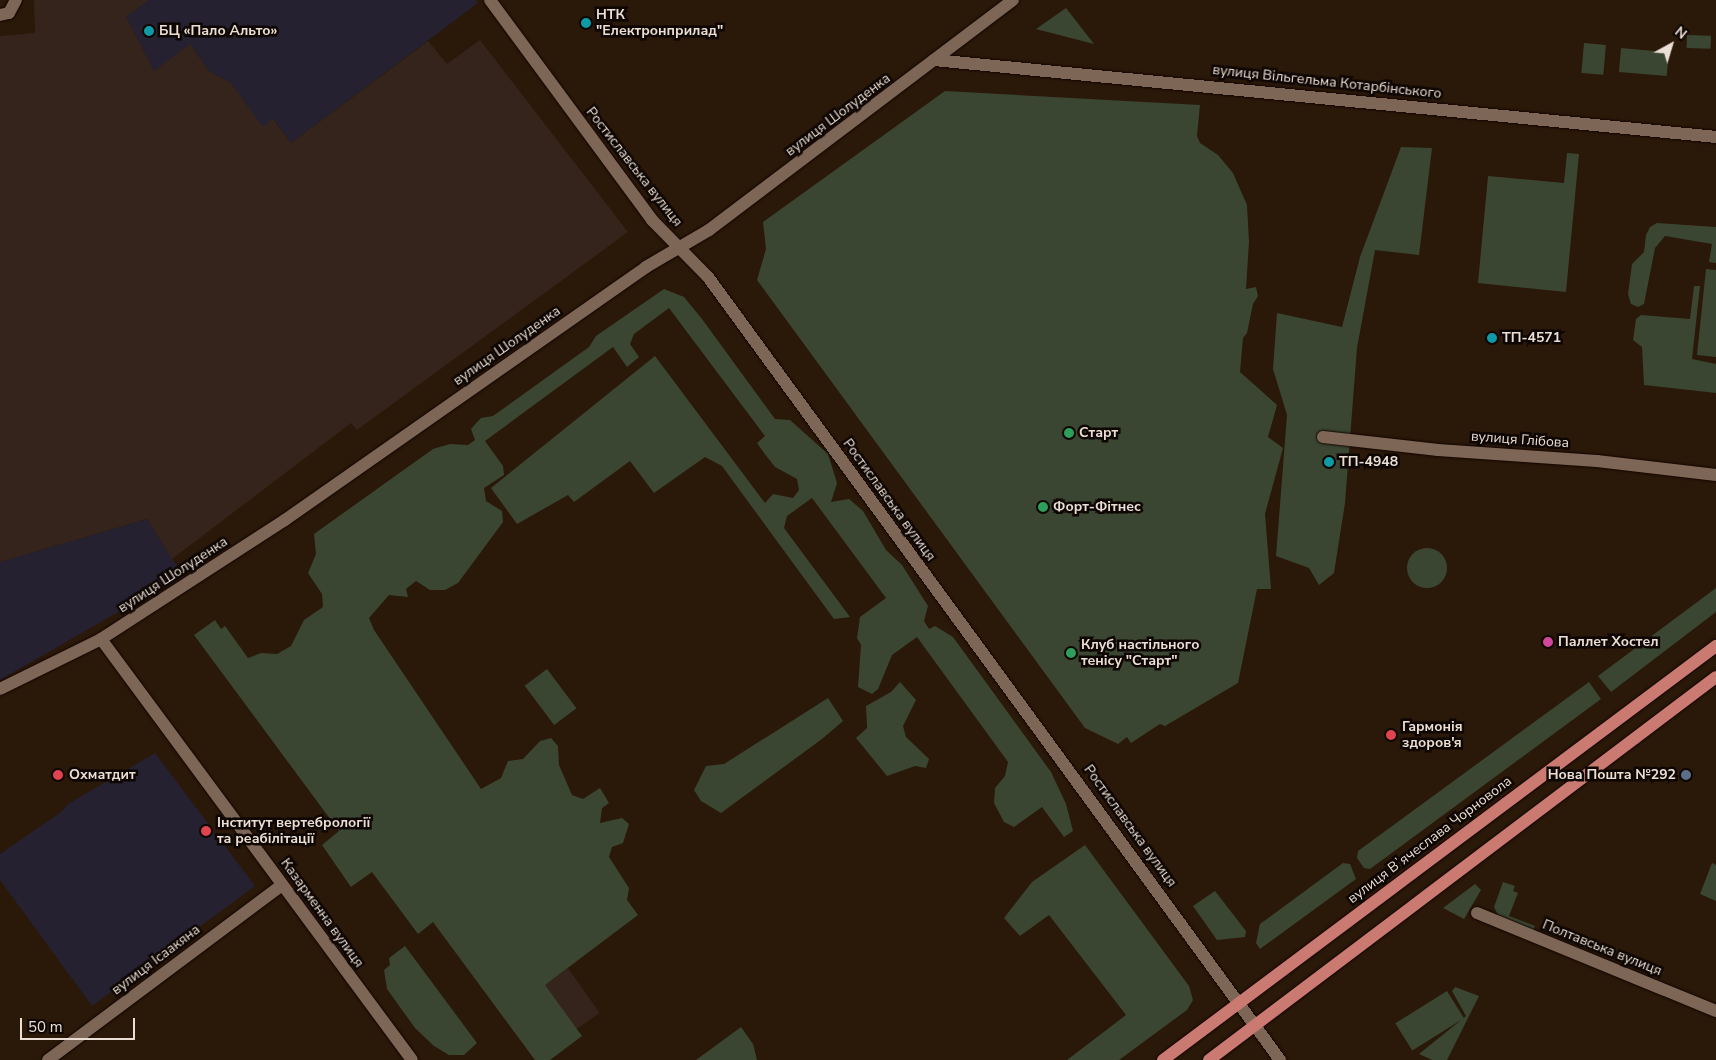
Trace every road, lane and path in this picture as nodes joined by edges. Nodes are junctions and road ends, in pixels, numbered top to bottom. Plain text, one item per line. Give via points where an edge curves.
1 (16, 0) edge
2 (490, 0) edge
3 (1012, 0) edge
4 (0, 14) edge
5 (934, 60) junction
6 (1716, 137) edge
7 (680, 249) junction
8 (1323, 437) dead end
9 (1716, 475) edge
10 (101, 640) junction
11 (1716, 646) edge
12 (1716, 677) edge
13 (0, 689) edge
14 (282, 885) junction
15 (1477, 914) dead end
16 (1238, 1003) junction
17 (1716, 1011) edge
18 (1255, 1025) junction
19 (48, 1060) edge
20 (412, 1060) edge
21 (1163, 1060) edge
22 (1209, 1060) edge
23 (1280, 1060) edge

1 - 4 street via 9,13
2 - 7 street, Ростиславська вулиця via 652,220
3 - 5 street, вулиця Шолуденка
5 - 6 street, вулиця Вільгельма Котарбінського via 1412,104
5 - 7 street, вулиця Шолуденка via 776,182
7 - 10 street, вулиця Шолуденка via 646,267 285,520
7 - 16 street, Ростиславська вулиця via 708,277
8 - 9 street, вулиця Глібова
10 - 13 street, вулиця Шолуденка
10 - 14 street, Казарменна вулиця
11 - 16 main road, вулиця Вʼячеслава Чорновола
12 - 18 main road
14 - 19 street, вулиця Ісаакяна
14 - 20 street, Казарменна вулиця
15 - 17 street, Полтавська вулиця
16 - 18 street, Ростиславська вулиця
16 - 21 main road, вулиця Вʼячеслава Чорновола
18 - 22 main road
18 - 23 street, Ростиславська вулиця

